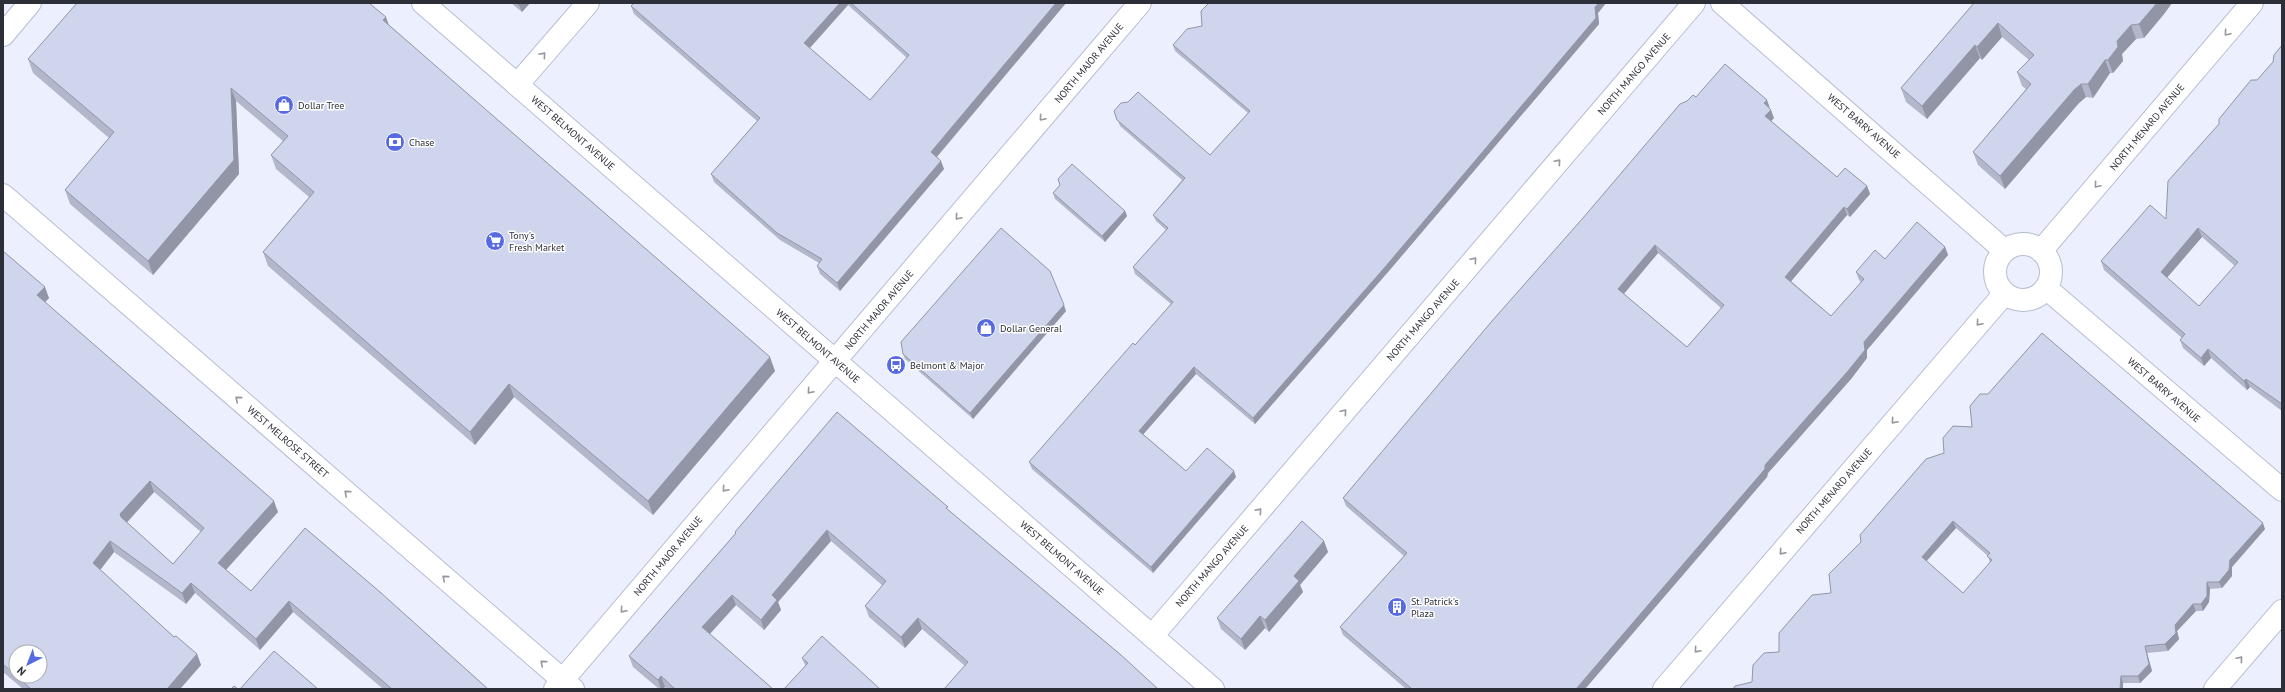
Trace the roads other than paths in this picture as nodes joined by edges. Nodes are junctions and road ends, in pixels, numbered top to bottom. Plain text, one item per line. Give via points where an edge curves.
1 (30, 3) edge
2 (423, 3) edge
3 (588, 3) edge
4 (1140, 3) edge
5 (1694, 3) edge
6 (1722, 3) edge
7 (2252, 3) edge
8 (3, 35) edge
9 (517, 85) junction
10 (3, 195) edge
11 (2004, 250) junction
12 (2042, 251) junction
13 (2046, 288) junction
14 (2005, 293) junction
15 (835, 361) junction
16 (2282, 490) edge
17 (2282, 611) edge
18 (1152, 636) junction
19 (563, 686) edge
20 (1213, 689) edge
21 (1664, 689) edge
22 (2215, 689) edge

1 - 8 street
2 - 9 street, WEST BELMONT AVENUE
9 -> 3 street
4 -> 15 street, NORTH MAJOR AVENUE
18 -> 5 street, NORTH MANGO AVENUE
6 - 11 street, WEST BARRY AVENUE
7 -> 12 street, NORTH MENARD AVENUE
9 - 15 street, WEST BELMONT AVENUE
19 -> 10 street, WEST MELROSE STREET
11 - 12 street via 2022,243 2031,244
11 - 14 street via 1998,258 1995,277
12 - 13 street via 2050,262 2051,271
13 - 14 street via 2039,295 2022,300
13 - 16 street, WEST BARRY AVENUE
14 -> 21 street, NORTH MENARD AVENUE
15 - 18 street, WEST BELMONT AVENUE
15 -> 19 street, NORTH MAJOR AVENUE
22 -> 17 street
18 - 20 street, WEST BELMONT AVENUE

